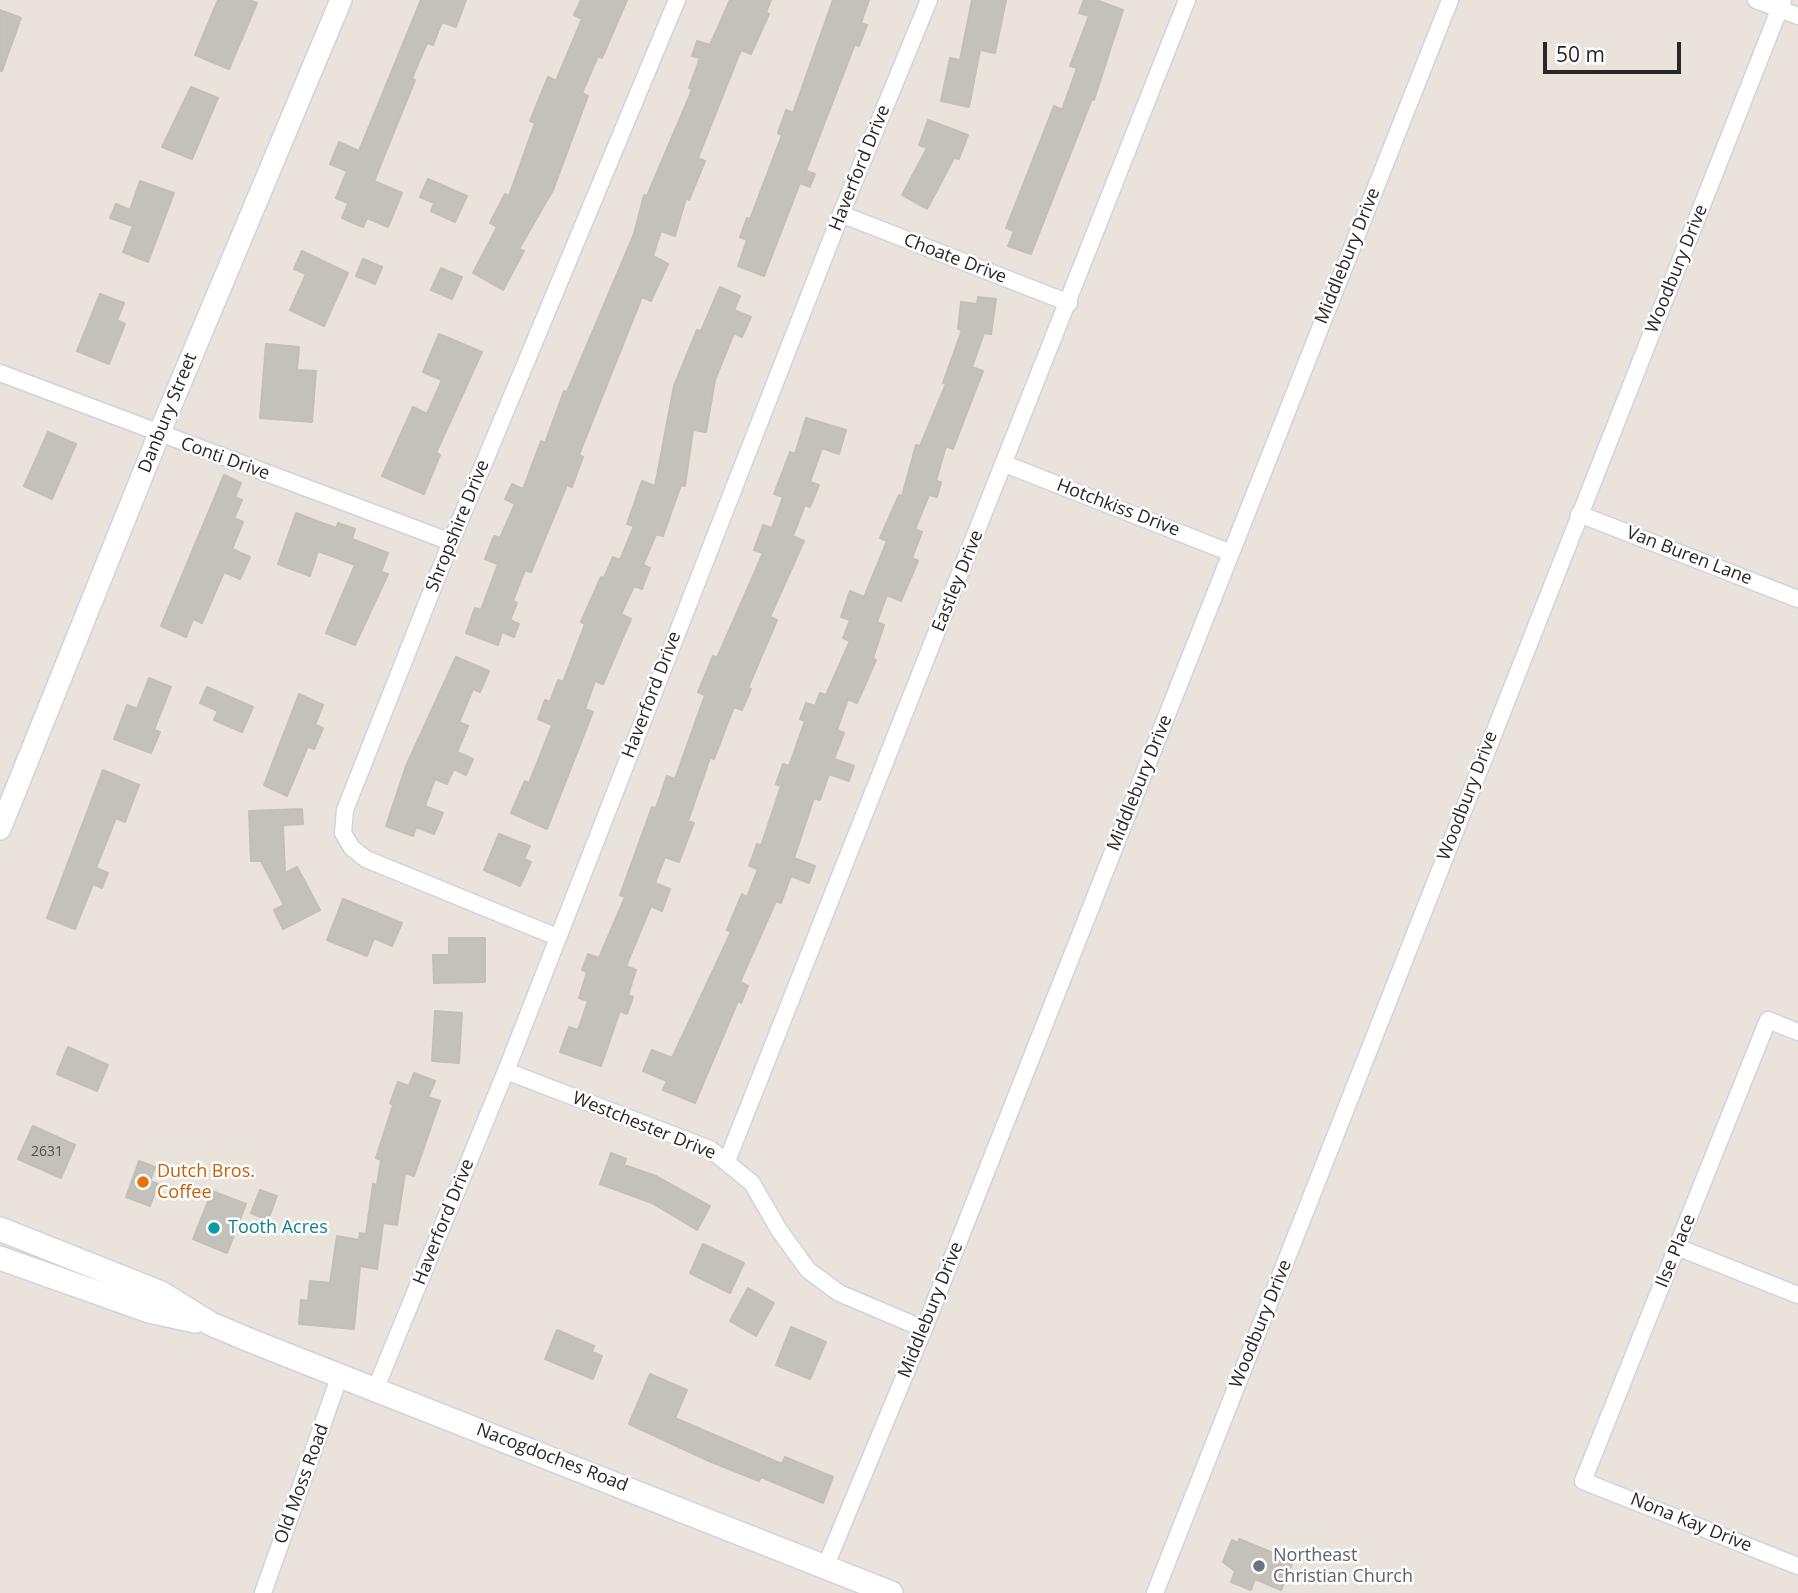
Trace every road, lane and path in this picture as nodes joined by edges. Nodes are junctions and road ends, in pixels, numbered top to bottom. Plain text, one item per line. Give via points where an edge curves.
1 (341, 0) edge
2 (677, 0) edge
3 (929, 0) edge
4 (1187, 0) edge
5 (1450, 0) edge
6 (1756, 0) edge
7 (1781, 4) edge
8 (1798, 16) edge
9 (841, 214) junction
10 (1069, 303) junction
11 (0, 373) edge
12 (159, 434) junction
13 (1005, 464) junction
14 (1579, 514) junction
15 (452, 542) junction
16 (1231, 553) junction
17 (1798, 599) edge
18 (0, 829) edge
19 (557, 937) junction
20 (1798, 1032) edge
21 (506, 1071) junction
22 (727, 1161) junction
23 (0, 1229) edge
24 (1677, 1247) junction
25 (0, 1258) edge
26 (1798, 1295) edge
27 (211, 1324) junction
28 (924, 1329) junction
29 (340, 1375) junction
30 (375, 1390) junction
31 (1583, 1481) joint
32 (826, 1565) junction
33 (1798, 1566) edge
34 (263, 1593) edge
35 (891, 1593) edge
36 (1155, 1593) edge

1 - 12 street, Danbury Street
2 - 15 street, Shropshire Drive
3 - 9 street, Haverford Drive
4 - 10 street, Eastley Drive
5 - 16 street, Middlebury Drive
6 - 7 street
7 - 8 street
7 - 14 street, Woodbury Drive
9 - 10 street, Choate Drive
9 - 19 street, Haverford Drive
10 - 13 street, Eastley Drive
11 - 12 street, Conti Drive
12 - 15 street, Conti Drive
12 - 18 street, Danbury Street
13 - 16 street, Hotchkiss Drive
13 - 22 street, Eastley Drive
14 - 17 street, Van Buren Lane
14 - 36 street, Woodbury Drive
15 - 19 street, Shropshire Drive via 345,810 343,833 366,859
16 - 28 street, Middlebury Drive
19 - 21 street, Haverford Drive
20 - 24 street, Ilse Place via 1768,1020
21 - 22 street, Westchester Drive via 710,1149
21 - 30 street, Haverford Drive
22 - 28 street, Westchester Drive via 752,1183 808,1270 839,1293
23 - 27 main road, Nacogdoches Road via 161,1293
24 - 26 street
24 - 31 street, Ilse Place
25 - 27 main road, Nacogdoches Road via 149,1311
27 - 29 main road, Nacogdoches Road
28 - 32 street, Middlebury Drive
29 - 30 main road, Nacogdoches Road
29 - 34 street, Old Moss Road
30 - 32 main road, Nacogdoches Road
31 - 33 street, Nona Kay Drive
32 - 35 main road, Nacogdoches Road

